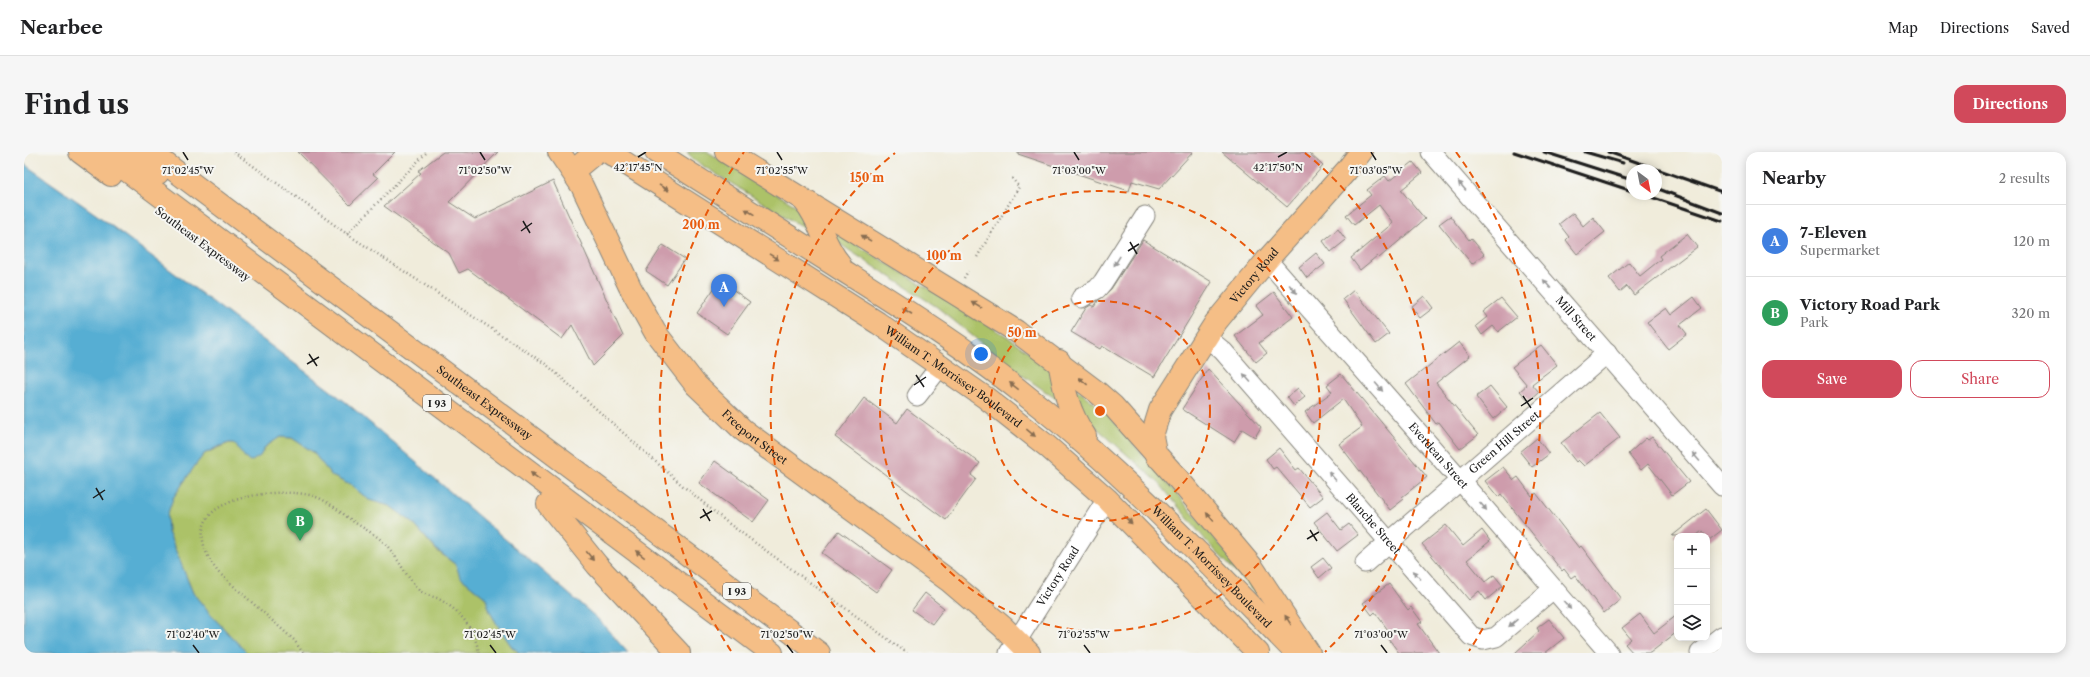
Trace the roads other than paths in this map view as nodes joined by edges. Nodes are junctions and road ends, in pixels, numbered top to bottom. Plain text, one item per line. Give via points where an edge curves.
1 (80, 152) edge
2 (102, 152) edge
3 (130, 152) edge
4 (150, 152) edge
5 (559, 152) edge
6 (596, 152) edge
7 (608, 152) edge
8 (726, 152) edge
9 (1361, 152) edge
10 (1431, 152) edge
11 (663, 156) edge
12 (573, 171) junction
13 (803, 199) junction
14 (1145, 216) dead end
15 (1267, 260) junction
16 (854, 277) junction
17 (1081, 298) dead end
18 (1206, 338) junction
19 (1607, 353) junction
20 (1059, 362) junction
21 (941, 365) junction
22 (917, 396) dead end
23 (1112, 406) junction
24 (1160, 410) junction
25 (1156, 456) junction
26 (1113, 468) junction
27 (1460, 480) junction
28 (1722, 486) edge
29 (1107, 499) junction
30 (548, 504) junction
31 (1389, 542) junction
32 (1365, 563) dead end
33 (1553, 588) junction
34 (1722, 636) edge
35 (1018, 649) edge
36 (679, 653) edge
37 (749, 653) edge
38 (772, 653) edge
39 (799, 653) edge
40 (819, 653) edge
41 (1258, 653) edge
42 (1296, 653) edge
43 (1309, 653) edge
44 (1609, 653) edge
45 (1700, 653) edge

1 - 30 main road, Southeast Expressway / I 93
38 -> 2 main road, I 93
3 - 39 main road, I 93
4 - 40 main road, Southeast Expressway / I 93
5 - 12 main road, Freeport Street
6 - 12 main road
7 -> 21 main road, William T. Morrissey Boulevard
8 - 13 main road
9 - 15 main road, Victory Road via 1348,170
19 -> 10 street, Mill Street
16 -> 11 main road, William T. Morrissey Boulevard
12 - 35 main road, Freeport Street via 655,332 700,389 743,430 948,580 1004,627
13 - 16 main road via 815,215 828,249
20 -> 13 main road via 989,313
14 -> 17 street via 1103,282 1097,289
15 - 18 main road, Victory Road via 1230,304
15 -> 27 street, Everdean Street
26 -> 16 main road, William T. Morrissey Boulevard via 988,366
18 - 24 main road, Victory Road
31 -> 18 street, Blanche Street via 1223,351
19 - 27 street, Green Hill Street
28 -> 19 street, Mill Street
23 -> 20 main road
20 - 26 main road via 1065,397 1073,419
21 - 22 street
21 -> 29 main road, William T. Morrissey Boulevard via 1032,434
23 - 24 main road via 1139,415
23 - 25 main road
24 - 25 main road, Victory Road via 1152,436
43 -> 25 main road via 1260,577
26 - 42 main road, William T. Morrissey Boulevard
27 - 31 street, Green Hill Street
27 -> 33 street, Everdean Street
29 - 35 street, Victory Road
29 -> 41 main road, William T. Morrissey Boulevard
30 -> 36 main road via 597,565
30 - 37 main road, Southeast Expressway / I 93
31 - 32 street, Green Hill Street
33 -> 31 street, Blanche Street via 1496,637 1480,640 1468,634
33 -> 44 street, Everdean Street
34 - 45 street

